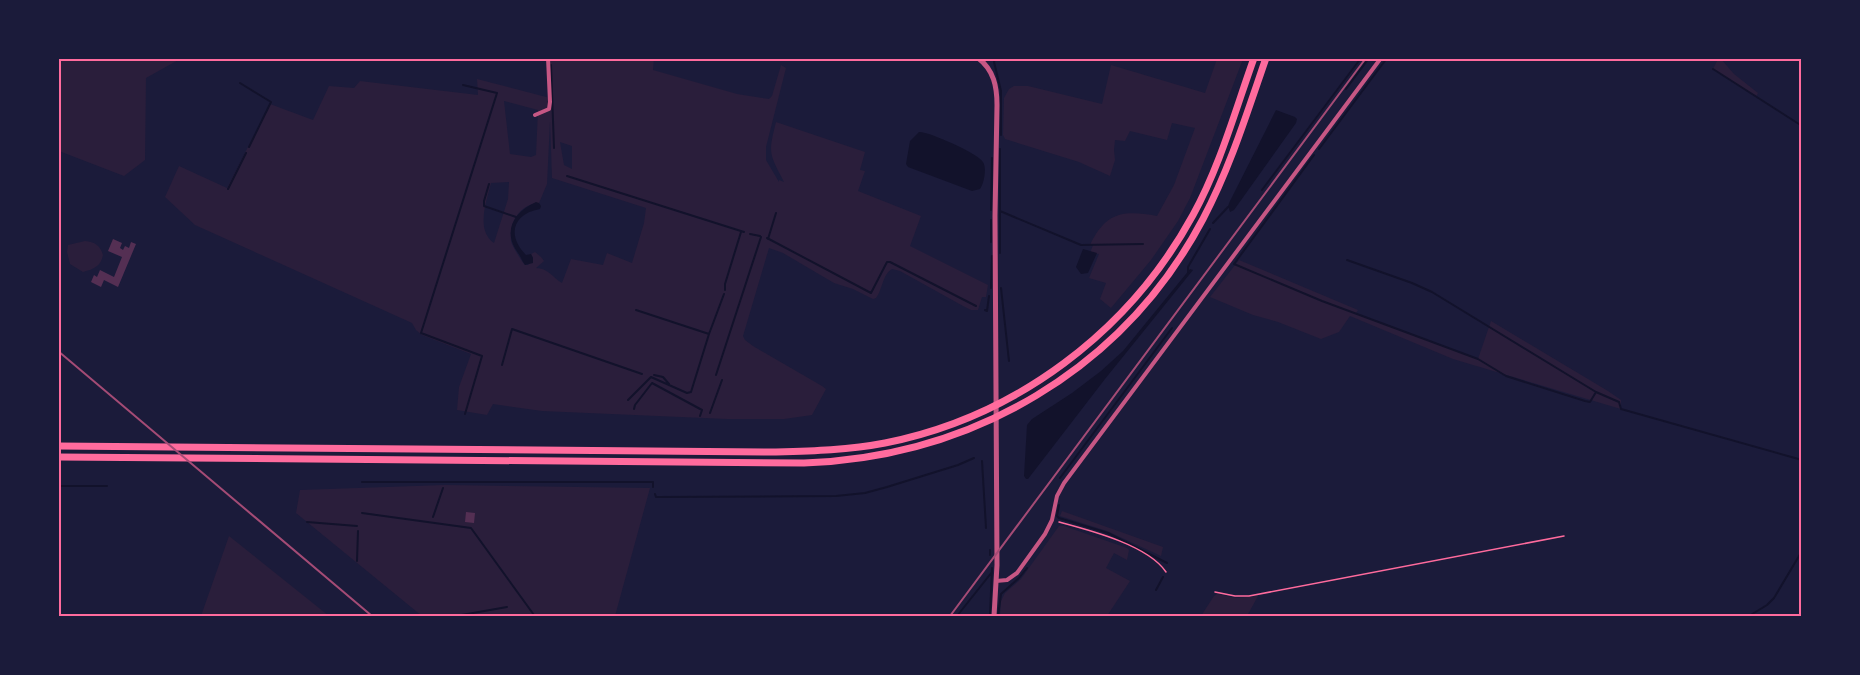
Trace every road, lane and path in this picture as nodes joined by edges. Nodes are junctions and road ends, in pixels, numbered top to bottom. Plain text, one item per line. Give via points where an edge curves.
1 (548, 58) edge
2 (978, 58) edge
3 (1254, 58) edge
4 (1268, 58) edge
5 (1381, 58) edge
6 (535, 115) dead end
7 (58, 446) edge
8 (58, 457) edge
9 (1052, 520) junction
10 (1564, 536) dead end
11 (1166, 573) dead end
12 (996, 581) junction
13 (1215, 592) dead end
14 (994, 616) edge

1 - 6 street via 549,109
2 - 12 street via 991,72 997,95
3 - 7 highway via 1200,201 1178,241 1145,287 1098,336 1055,370 1002,402 926,433 885,443 803,452
4 - 8 highway via 1210,206 1154,294 1105,345 1056,383 1008,412 955,435 887,454 804,463
5 - 9 street via 1068,477 1057,496
9 - 11 path via 1123,543 1153,558
9 - 12 street via 1017,573
10 - 13 path via 1249,596
12 - 14 street

